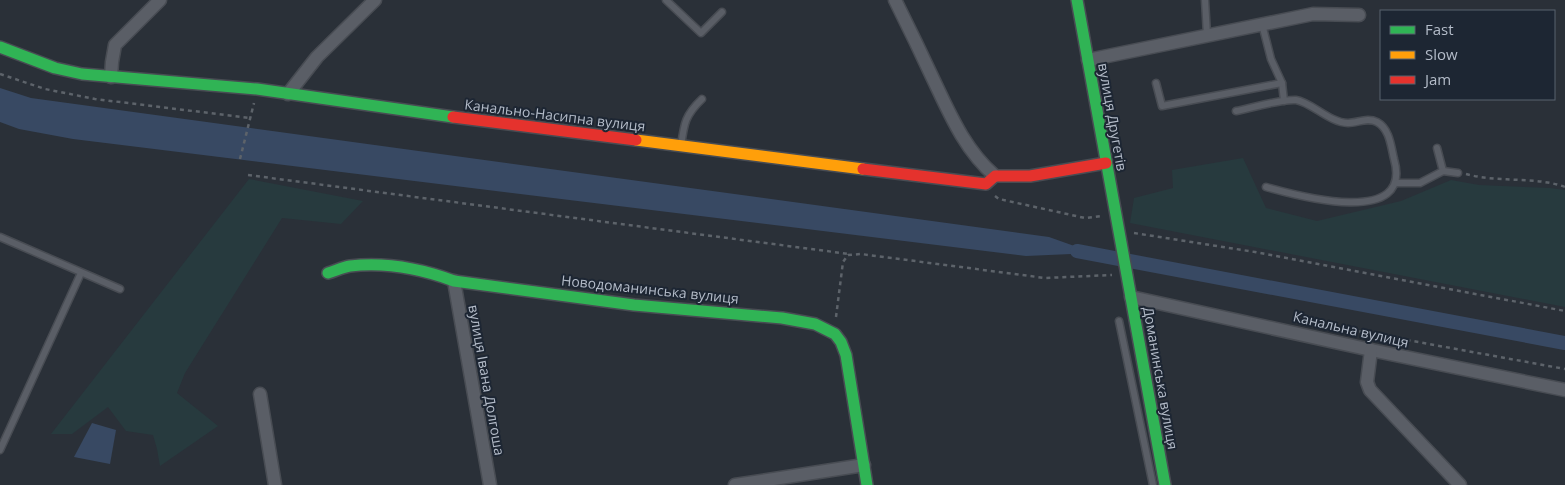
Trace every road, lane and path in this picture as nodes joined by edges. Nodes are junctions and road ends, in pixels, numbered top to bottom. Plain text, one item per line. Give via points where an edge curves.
1 (160, 0) edge
2 (375, 0) edge
3 (666, 0) edge
4 (895, 0) edge
5 (1076, 0) edge
6 (1206, 0) edge
7 (722, 12) dead end
8 (1360, 15) dead end
9 (1262, 24) junction
10 (1206, 35) junction
11 (0, 47) edge
12 (1088, 60) junction
13 (0, 74) edge
14 (111, 77) junction
15 (1156, 83) dead end
16 (1282, 83) junction
17 (288, 94) junction
18 (702, 99) dead end
19 (1284, 101) junction
20 (1236, 111) dead end
21 (681, 147) junction
22 (1437, 148) dead end
23 (240, 159) dead end
24 (1106, 163) junction
25 (1443, 171) junction
26 (1458, 173) joint
27 (248, 175) dead end
28 (990, 180) junction
29 (1397, 183) junction
30 (1565, 187) edge
31 (1266, 188) dead end
32 (1116, 214) junction
33 (1119, 234) junction
34 (0, 236) edge
35 (849, 254) junction
36 (81, 273) junction
37 (328, 273) dead end
38 (1121, 277) junction
39 (454, 281) junction
40 (120, 289) dead end
41 (1131, 297) junction
42 (1565, 311) edge
43 (1119, 320) dead end
44 (1312, 323) dead end
45 (827, 328) junction
46 (1371, 350) junction
47 (1565, 369) edge
48 (1565, 390) edge
49 (260, 394) dead end
50 (0, 450) edge
51 (864, 465) junction
52 (275, 485) edge
53 (490, 485) edge
54 (735, 485) edge
55 (867, 485) edge
56 (1153, 485) edge
57 (1165, 485) edge
58 (1460, 485) edge

1 - 14 street via 115,45
2 - 17 street via 316,57
3 - 7 lane via 701,33
4 - 28 street via 956,128 987,169
5 - 12 street, вулиця Другетів
6 - 10 lane
8 - 9 street via 1313,14
9 - 10 street
9 - 16 lane via 1271,59
10 - 12 street
11 - 14 street, Канально-Насипна вулиця via 55,68
12 - 24 street, вулиця Другетів
13 - 23 path via 95,99 250,118
14 - 17 street, Канально-Насипна вулиця
15 - 16 lane via 1162,106
16 - 19 lane
17 - 21 street, Канально-Насипна вулиця
18 - 21 lane via 686,118
19 - 20 lane
19 - 29 lane via 1297,100 1333,119 1348,123 1361,120 1376,122 1386,129 1397,168
21 - 28 street, Канально-Насипна вулиця
22 - 25 lane
24 - 28 street, Канально-Насипна вулиця
24 - 32 street, вулиця Другетів
25 - 26 lane
25 - 29 lane via 1420,183
26 - 30 path via 1480,178 1551,182
27 - 35 path
28 - 32 path via 991,194 999,199 1085,218
29 - 31 lane via 1390,193 1379,198 1341,202
32 - 33 street, вулиця Другетів
33 - 38 street, Доманинська вулиця
33 - 42 path via 1255,252
34 - 36 lane
35 - 38 path via 1045,278
35 - 45 path via 843,262 834,325
36 - 40 lane
36 - 50 lane
37 - 39 street, Новодоманинська вулиця via 349,266 403,267
38 - 41 street, Доманинська вулиця
39 - 45 street, Новодоманинська вулиця via 634,305 782,318
39 - 53 street, вулиця Івана Долгоша
41 - 46 street, Канальна вулиця
41 - 57 street, Доманинська вулиця
43 - 56 lane
44 - 47 path
45 - 51 street via 841,342 846,355
46 - 48 street, Канальна вулиця
46 - 58 street via 1367,382 1370,390
49 - 52 street
51 - 54 street
51 - 55 street

